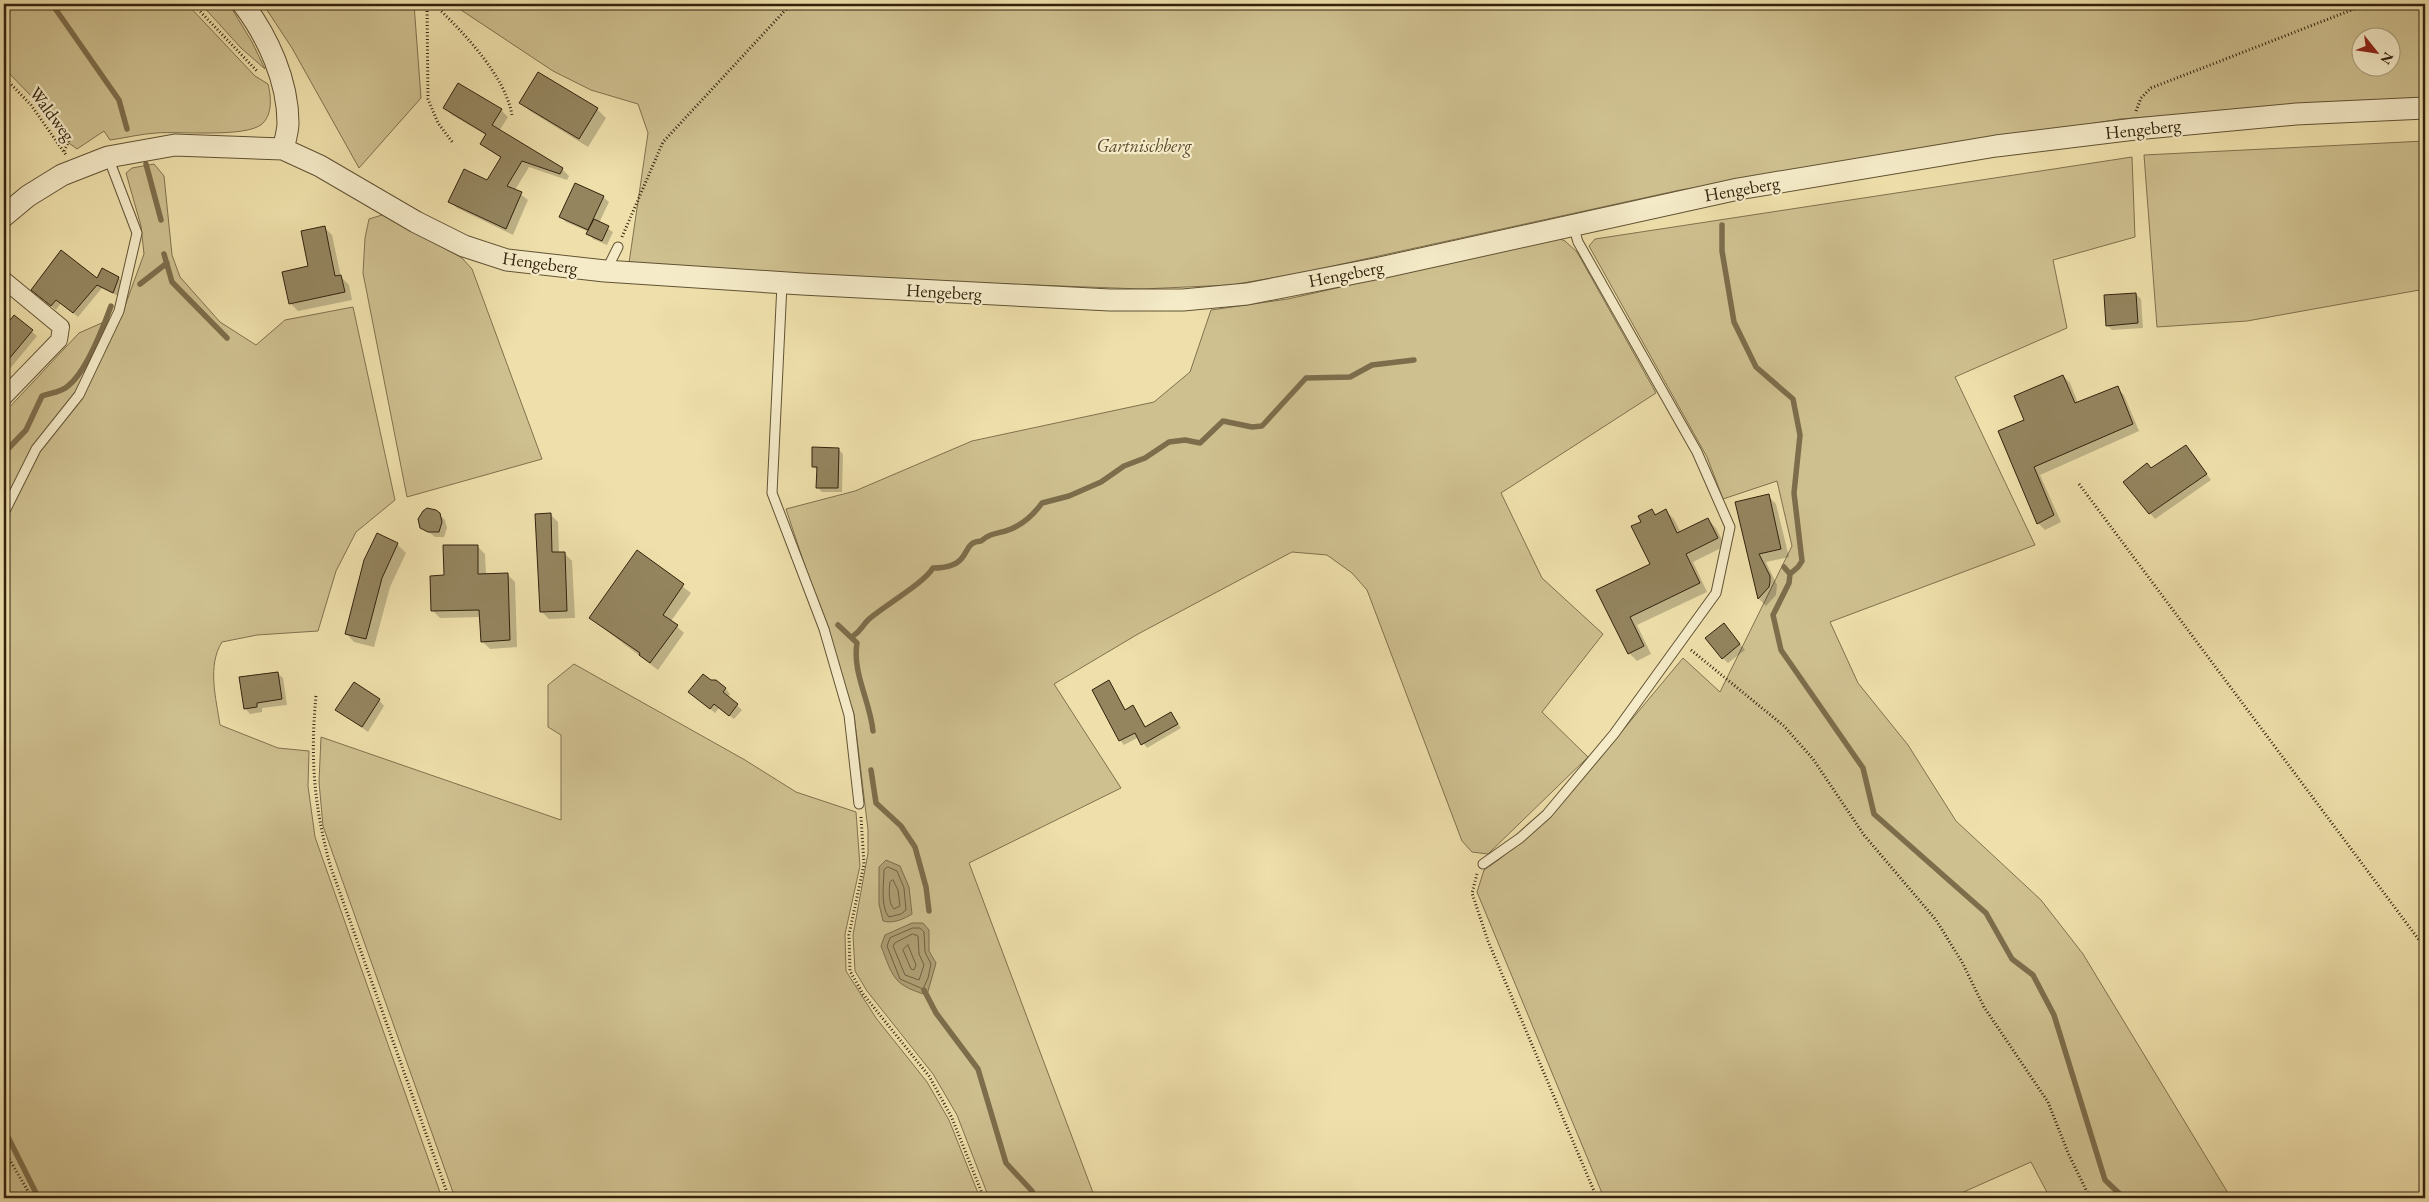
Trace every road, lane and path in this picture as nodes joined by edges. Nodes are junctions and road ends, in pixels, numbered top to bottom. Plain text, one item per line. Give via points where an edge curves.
1 (194, 4) edge
2 (244, 4) edge
3 (427, 4) edge
4 (434, 4) edge
5 (791, 4) edge
6 (2367, 4) edge
7 (4, 77) edge
8 (281, 78) junction
9 (2425, 108) edge
10 (512, 115) dead end
11 (2135, 129) junction
12 (69, 141) dead end
13 (453, 143) dead end
14 (283, 150) junction
15 (64, 152) junction
16 (108, 157) junction
17 (78, 168) junction
18 (4, 216) edge
19 (1573, 224) junction
20 (618, 247) joint
21 (606, 271) junction
22 (4, 280) edge
23 (782, 283) junction
24 (4, 397) edge
25 (2079, 484) dead end
26 (4, 512) edge
27 (1681, 642) junction
28 (316, 696) dead end
29 (859, 804) joint
30 (1483, 864) joint
31 (2425, 948) edge
32 (4, 1150) edge
33 (29, 1197) edge
34 (449, 1198) edge
35 (984, 1198) edge
36 (1597, 1198) edge
37 (2090, 1198) edge

1 - 8 path via 257,71 270,78
2 - 8 street
3 - 13 path via 428,98 438,123
4 - 10 path via 496,75 509,98
5 - 20 path via 663,142
6 - 11 path via 2151,88 2137,107
7 - 15 path, Waldweg via 31,105
8 - 14 street via 288,124
9 - 11 street, Hengeberg via 2296,114
11 - 19 street, Hengeberg via 1996,146 1738,188
12 - 15 path
14 - 16 street via 175,145
14 - 21 street, Hengeberg via 320,166 464,246 507,260
15 - 17 path, Waldweg
16 - 17 street
16 - 26 lane via 137,233 119,311 79,395 36,449
17 - 18 street via 28,196
19 - 23 street, Hengeberg via 1380,268 1247,294 1183,300 1110,300
19 - 27 lane via 1578,242 1697,452 1730,527 1716,593
20 - 21 lane
21 - 23 street, Hengeberg
22 - 24 street via 62,327 59,340
23 - 29 lane via 772,494 824,629 849,715
25 - 31 path
27 - 30 lane via 1614,734 1547,814
27 - 37 path via 1784,726 1813,759 1864,835 1936,920 1984,1007 2048,1102
28 - 34 path via 313,782 319,824 330,865
29 - 35 path via 864,864 849,935 850,971 863,994 929,1076 952,1118
30 - 36 path via 1474,878 1472,893 1488,941
32 - 33 path

